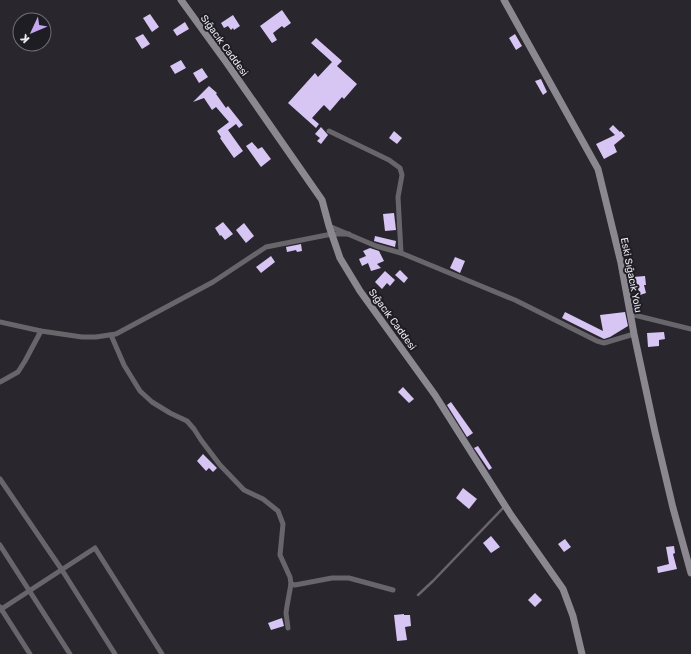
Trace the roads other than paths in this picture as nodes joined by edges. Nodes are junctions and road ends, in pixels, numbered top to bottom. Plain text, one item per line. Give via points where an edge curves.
1 (181, 0) edge
2 (504, 0) edge
3 (329, 131) dead end
4 (329, 226) junction
5 (332, 234) junction
6 (349, 234) junction
7 (400, 253) junction
8 (630, 314) junction
9 (0, 322) edge
10 (691, 329) edge
11 (41, 331) junction
12 (634, 334) junction
13 (111, 335) junction
14 (0, 382) edge
15 (0, 479) edge
16 (506, 506) junction
17 (0, 545) edge
18 (62, 570) junction
19 (691, 573) edge
20 (291, 584) junction
21 (393, 590) dead end
22 (29, 591) junction
23 (418, 595) dead end
24 (0, 609) edge
25 (288, 628) dead end
26 (30, 654) edge
27 (70, 654) edge
28 (115, 654) edge
29 (162, 654) edge
30 (582, 654) edge

1 - 4 street, Sığacık Caddesi via 322,200
2 - 8 street, Eski Sığacık Yolu via 598,169 621,263
3 - 7 street via 389,160 400,168
4 - 5 street, Sığacık Caddesi
4 - 6 street
5 - 6 street
5 - 13 street via 266,247 213,282
5 - 16 street, Sığacık Caddesi via 340,258 360,291 435,395
6 - 7 street
7 - 12 street via 515,300 597,341 604,343
8 - 10 street
8 - 12 street, Eski Sığacık Yolu
9 - 11 street
11 - 13 street via 82,337
11 - 14 street via 18,372
12 - 19 street, Eski Sığacık Yolu via 673,508
13 - 20 street via 124,365 140,391 170,414 187,421 220,466 244,490 263,499 278,511 284,524 280,555
15 - 18 street
16 - 23 lane
16 - 30 street, Sığacık Caddesi via 563,589 573,616
17 - 22 street
18 - 22 street
18 - 28 street
18 - 29 street via 95,548
20 - 21 street via 349,578
20 - 25 street via 286,613
22 - 24 street
22 - 27 street
24 - 26 street

